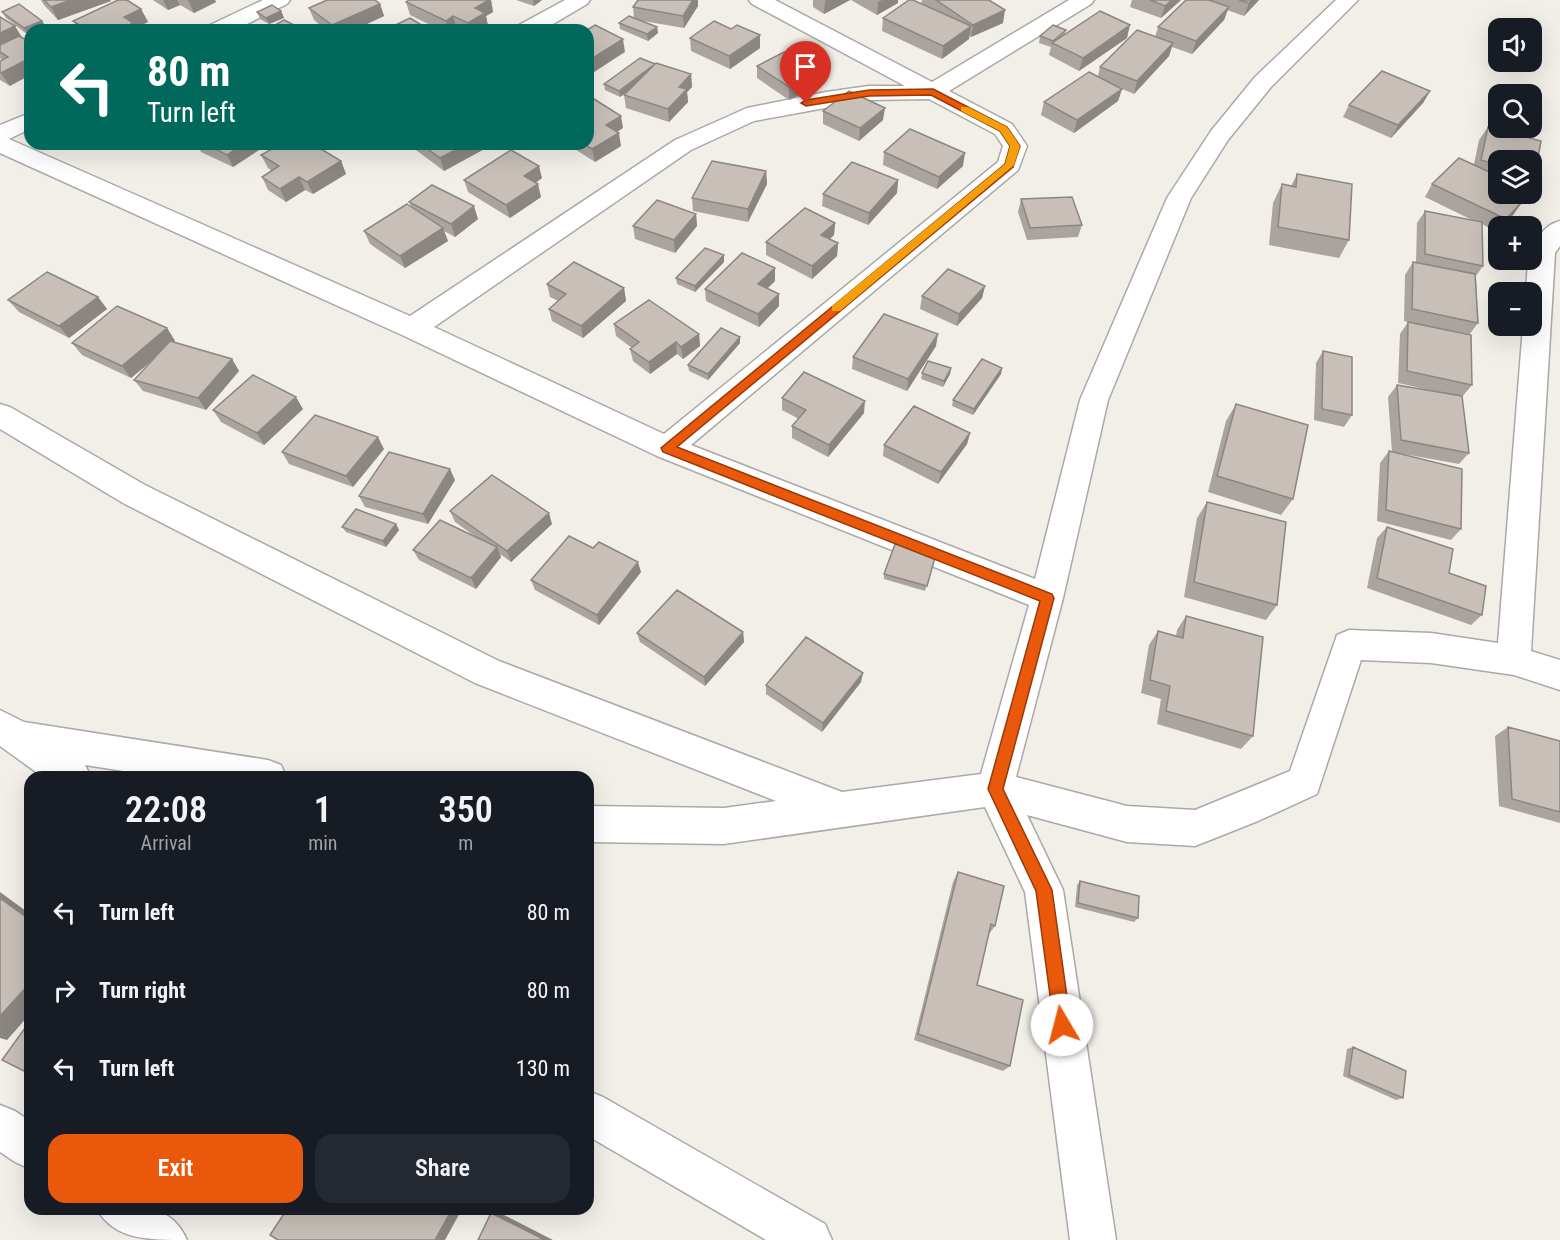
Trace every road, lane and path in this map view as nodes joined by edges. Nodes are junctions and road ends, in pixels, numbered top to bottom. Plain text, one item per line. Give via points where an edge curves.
1 (280, 0) edge
2 (580, 0) edge
3 (759, 0) edge
4 (1038, 0) edge
5 (1084, 0) edge
6 (1348, 0) edge
7 (1064, 12) junction
8 (230, 24) edge
9 (538, 24) edge
10 (933, 92) junction
11 (24, 123) edge
12 (0, 134) edge
13 (0, 144) edge
14 (1560, 229) edge
15 (412, 328) junction
16 (0, 415) edge
17 (667, 448) junction
18 (1047, 598) junction
19 (1514, 660) junction
20 (1560, 675) edge
21 (10, 732) edge
22 (65, 771) edge
23 (234, 771) edge
24 (995, 789) junction
25 (842, 810) junction
26 (594, 824) edge
27 (594, 1115) edge
28 (0, 1126) edge
29 (24, 1143) edge
30 (128, 1215) edge
31 (164, 1240) edge
32 (809, 1240) edge
33 (1093, 1240) edge

1 - 8 street
2 - 9 street
3 - 10 street
4 - 7 street
5 - 7 street
6 - 18 street via 1263,82 1220,136 1179,198 1094,400
7 - 10 street
10 - 15 street via 869,93 747,115 683,145
10 - 17 street via 1004,129 1015,146 1009,165
11 - 12 street
13 - 15 street
14 - 19 street via 1542,251
15 - 17 street
16 - 25 street via 134,494 487,672
17 - 18 street
18 - 24 street
19 - 20 street
19 - 24 street via 1431,648 1349,645 1304,782 1195,828 1127,824
21 - 22 street
21 - 23 street
24 - 25 street
24 - 33 street via 1044,890
25 - 26 street via 724,826
27 - 32 street
28 - 29 street
30 - 31 street

